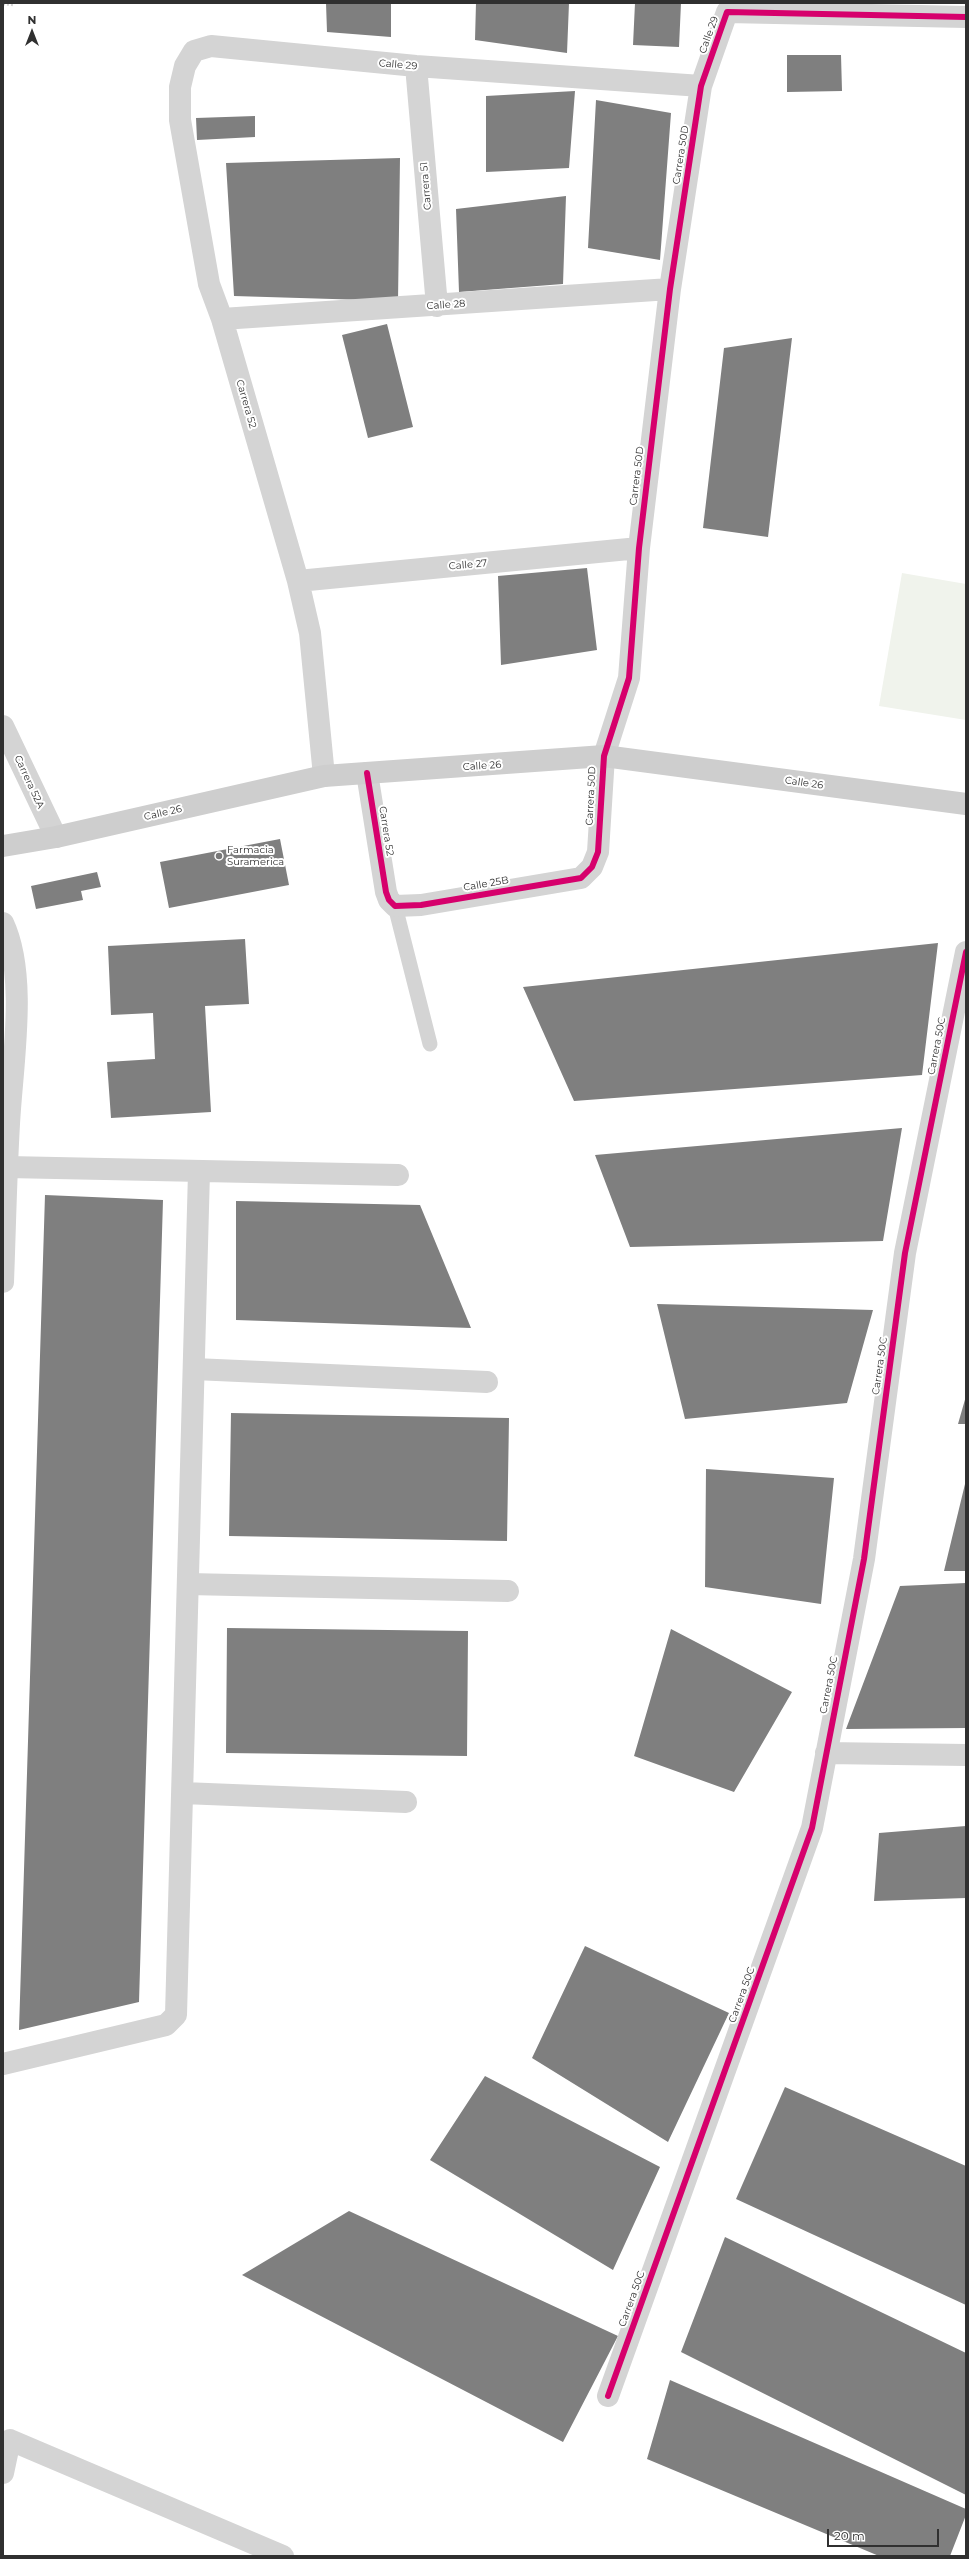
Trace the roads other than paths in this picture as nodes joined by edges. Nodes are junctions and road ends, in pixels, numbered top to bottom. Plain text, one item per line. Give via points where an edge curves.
1 (728, 8) edge
2 (966, 16) edge
3 (211, 46) joint
4 (416, 66) junction
5 (701, 86) junction
6 (670, 289) junction
7 (437, 306) junction
8 (222, 319) junction
9 (638, 548) junction
10 (298, 581) junction
11 (3, 726) edge
12 (604, 756) junction
13 (367, 773) junction
14 (324, 776) junction
15 (966, 804) edge
16 (56, 837) junction
17 (3, 846) edge
18 (592, 867) joint
19 (391, 899) junction
20 (3, 923) edge
21 (966, 952) edge
22 (430, 1044) dead end
23 (7, 1167) junction
24 (199, 1172) junction
25 (398, 1175) dead end
26 (3, 1282) edge
27 (194, 1369) junction
28 (487, 1382) dead end
29 (188, 1584) junction
30 (508, 1591) dead end
31 (826, 1753) junction
32 (966, 1755) edge
33 (183, 1793) junction
34 (406, 1802) dead end
35 (3, 2064) edge
36 (608, 2396) dead end
37 (3, 2473) edge
38 (283, 2556) edge

1 - 2 street, Calle 29
1 - 5 street, Calle 29
3 - 4 street, Calle 29
3 - 8 street, Carrera 52 via 194,51 185,66 180,87 180,120 209,284
4 - 5 street, Calle 29
4 - 7 street, Carrera 51
5 - 6 street, Carrera 50D
6 - 7 street, Calle 28
6 - 9 street, Carrera 50D
7 - 8 street, Calle 28
8 - 10 street, Carrera 52
9 - 10 street, Calle 27
9 - 12 street, Carrera 50D via 629,678
10 - 14 street, Carrera 52 via 310,633
11 - 16 street, Carrera 52A
12 - 13 street, Calle 26
12 - 15 street, Calle 26
12 - 18 street, Carrera 50D via 598,852
13 - 14 street, Calle 26
13 - 19 street, Carrera 52
14 - 16 street, Calle 26
16 - 17 street, Calle 26
18 - 19 street, Calle 25B via 581,878 421,905
19 - 22 lane
20 - 23 street via 11,940 16,988
21 - 31 street, Carrera 50C via 905,1253 864,1559
23 - 24 street
23 - 26 street
24 - 25 street
24 - 27 street
27 - 28 street
27 - 29 street
29 - 30 street
29 - 33 street
31 - 32 street
31 - 36 street, Carrera 50C via 812,1828
33 - 34 street
33 - 35 street via 176,2015 166,2025
37 - 38 street via 10,2440

